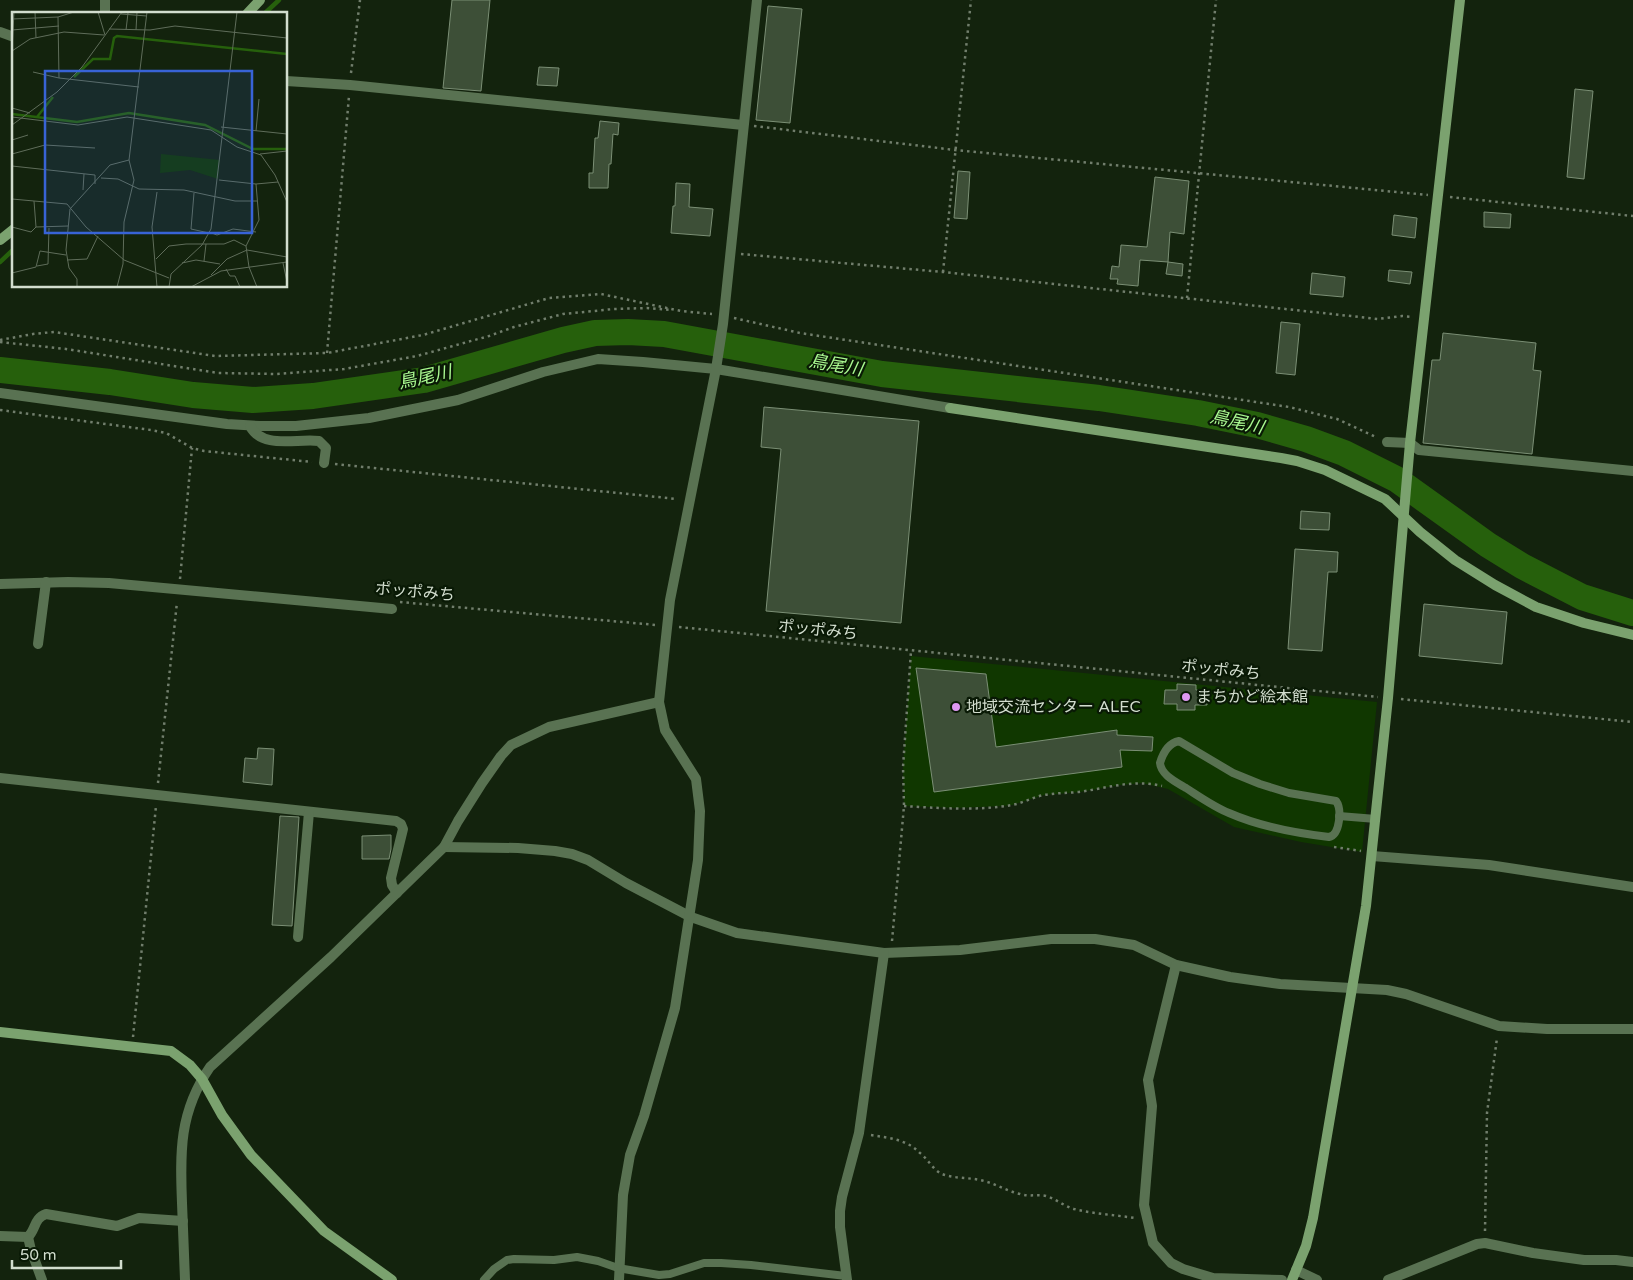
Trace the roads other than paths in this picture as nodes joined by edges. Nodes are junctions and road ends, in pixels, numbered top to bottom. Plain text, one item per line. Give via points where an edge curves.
1 (260, 0) edge
2 (756, 0) edge
3 (1460, 0) edge
4 (249, 12) edge
5 (0, 32) edge
6 (12, 36) edge
7 (288, 81) edge
8 (743, 125) junction
9 (12, 231) edge
10 (0, 240) edge
11 (717, 366) junction
12 (0, 393) edge
13 (250, 426) junction
14 (1387, 442) road end
15 (1410, 443) junction
16 (324, 463) road end
17 (1633, 471) edge
18 (1404, 515) junction
19 (46, 582) junction
20 (0, 584) edge
21 (395, 605) road end
22 (1633, 635) edge
23 (38, 644) dead end
24 (659, 702) junction
25 (0, 778) edge
26 (309, 812) junction
27 (1339, 816) junction
28 (1376, 819) junction
29 (444, 847) junction
30 (1372, 855) junction
31 (1633, 887) edge
32 (397, 893) junction
33 (691, 916) junction
34 (298, 937) dead end
35 (887, 953) junction
36 (1176, 965) junction
37 (1353, 987) junction
38 (1633, 1029) edge
39 (0, 1032) edge
40 (202, 1079) junction
41 (183, 1221) junction
42 (0, 1236) edge
43 (28, 1237) junction
44 (1633, 1262) edge
45 (618, 1268) junction
46 (1294, 1275) edge
47 (846, 1278) edge
48 (42, 1280) edge
49 (185, 1280) edge
50 (392, 1280) edge
51 (484, 1280) edge
52 (619, 1280) edge
53 (1282, 1280) edge
54 (1317, 1280) edge
55 (1388, 1280) edge

1 - 4 street
2 - 8 street
3 - 15 street
5 - 6 street
7 - 8 street
8 - 11 street
9 - 10 street
11 - 13 street via 598,359 543,372 458,400 369,418 296,426
11 - 18 street via 950,408 1297,461 1325,470 1378,495
11 - 24 street via 676,566
12 - 13 street
13 - 16 street via 265,439 318,441 326,448
14 - 15 street
15 - 17 street via 1419,450
15 - 18 street
18 - 22 street via 1455,560 1536,607
18 - 28 street
19 - 20 street
19 - 21 street via 179,588
19 - 23 street
24 - 29 street via 550,727 511,745 482,783
24 - 33 street via 665,730 696,779 700,811
25 - 26 street
26 - 32 street via 401,824 402,837 391,878
26 - 34 street
27 - 27 lane via 1336,833 1329,837 1260,825 1228,813 1183,787 1162,772 1160,763 1163,754 1179,741 1233,773 1260,784 1289,793 1334,800 1338,803
27 - 28 lane
28 - 30 street
29 - 32 street
29 - 33 street via 518,848 572,854
30 - 31 street via 1489,865
30 - 37 street
32 - 40 street via 223,1054
33 - 35 street via 737,933
33 - 45 street via 675,1008 630,1155 623,1194
35 - 36 street via 960,950 1051,939 1095,939 1134,945
35 - 47 street via 860,1133 840,1211
36 - 37 street via 1280,984
36 - 53 street via 1148,1080 1152,1106 1144,1205 1153,1243 1171,1263 1213,1278
37 - 38 street via 1406,994 1499,1026
37 - 46 street via 1313,1218
39 - 40 street via 171,1051
40 - 41 street via 182,1134
40 - 50 street via 222,1115 258,1162 324,1231
41 - 43 street via 140,1218 117,1226 46,1214 38,1219
41 - 49 street
42 - 43 street
43 - 48 street
44 - 55 street via 1533,1254 1485,1243
45 - 47 lane via 659,1275 704,1263 737,1263
45 - 51 lane via 577,1257 514,1259 494,1269
45 - 52 street
46 - 54 street

